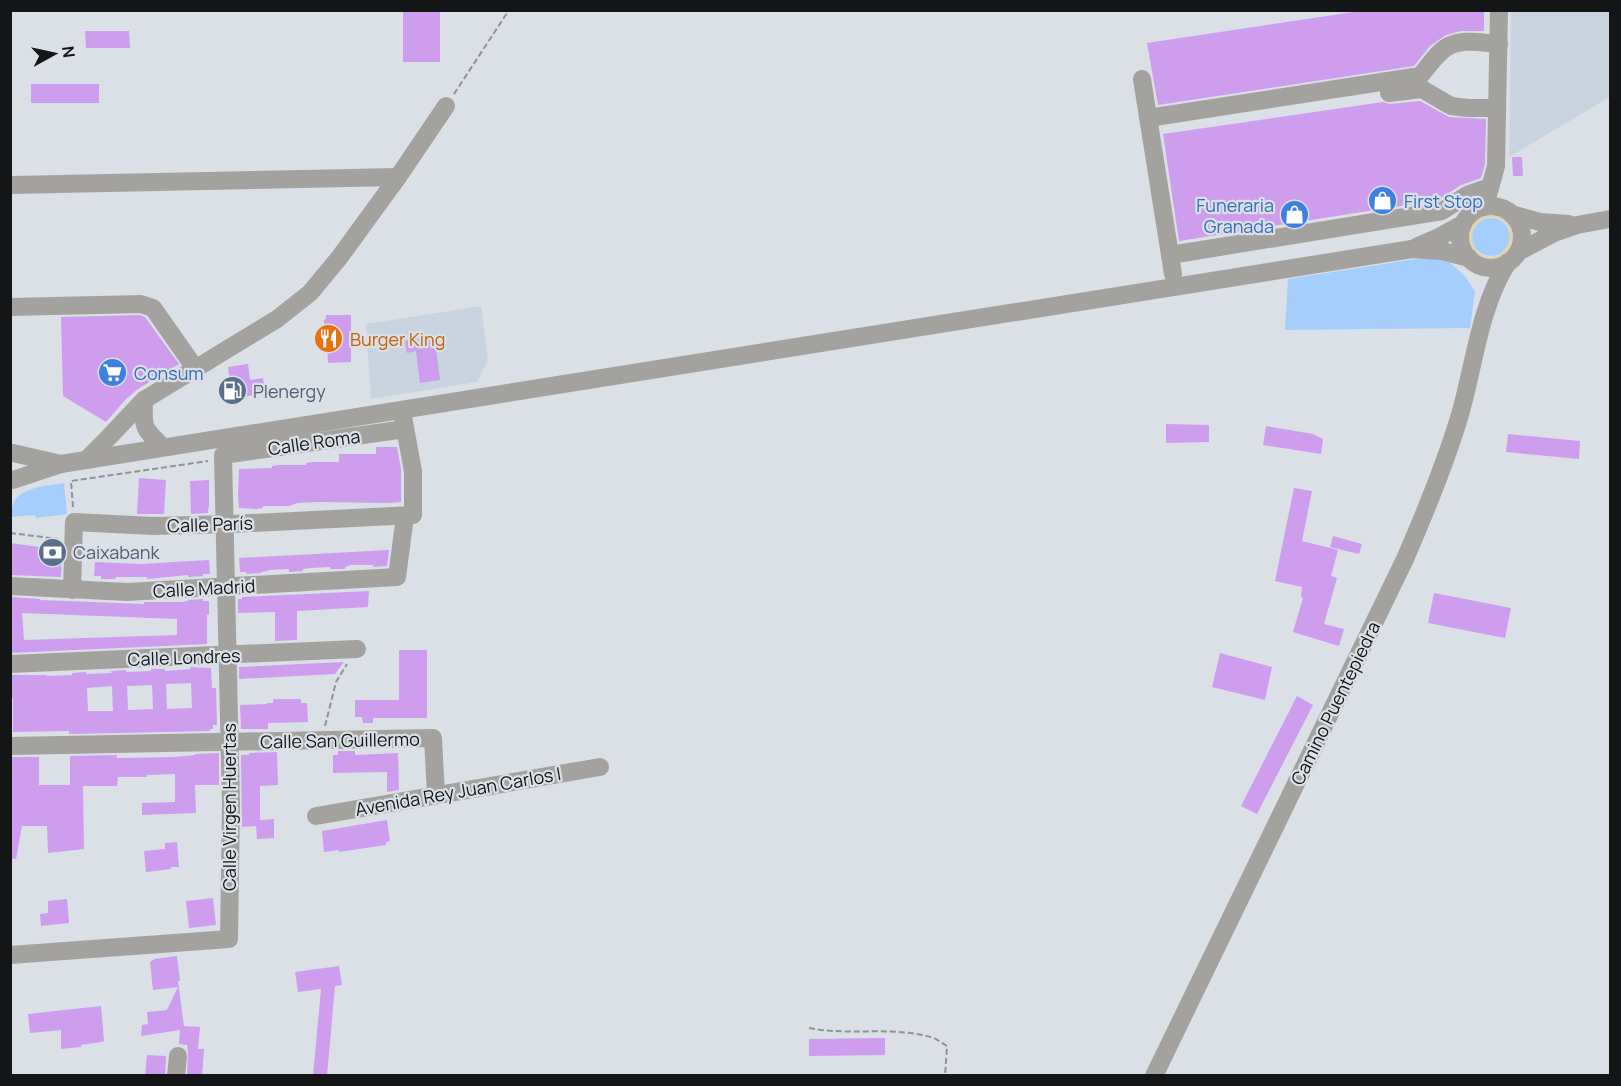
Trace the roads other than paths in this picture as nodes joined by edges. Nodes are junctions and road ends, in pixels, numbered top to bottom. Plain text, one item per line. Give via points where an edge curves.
1 (1499, 10) edge
2 (1499, 44) junction
3 (1142, 79) dead end
4 (446, 106) road end
5 (1497, 108) junction
6 (1149, 124) junction
7 (1496, 166) junction
8 (398, 177) junction
9 (10, 185) edge
10 (1490, 187) junction
11 (1485, 206) junction
12 (1510, 213) junction
13 (1611, 219) edge
14 (1463, 224) junction
15 (1577, 225) junction
16 (1412, 249) junction
17 (1170, 255) junction
18 (1513, 257) junction
19 (1471, 260) junction
20 (1173, 274) dead end
21 (10, 307) edge
22 (1484, 319) junction
23 (195, 368) junction
24 (144, 400) junction
25 (402, 408) junction
26 (361, 415) junction
27 (405, 429) junction
28 (364, 435) junction
29 (163, 447) junction
30 (12, 451) edge
31 (223, 457) joint
32 (86, 460) junction
33 (62, 464) junction
34 (12, 482) edge
35 (409, 516) junction
36 (225, 524) junction
37 (10, 586) edge
38 (226, 587) junction
39 (72, 590) junction
40 (357, 649) road end
41 (228, 655) junction
42 (10, 664) edge
43 (230, 741) junction
44 (10, 746) edge
45 (600, 767) dead end
46 (436, 795) junction
47 (316, 816) dead end
48 (10, 955) edge
49 (178, 1056) dead end
50 (177, 1076) edge
51 (1154, 1076) edge

1 - 2 street
2 - 5 street
2 - 6 street via 1452,44 1420,76
3 - 6 street
4 - 8 street
5 - 6 street via 1451,106 1422,89
5 - 7 street
6 - 17 street
7 - 10 street
7 - 12 street
8 - 9 street
8 - 23 street via 310,293 278,319
10 - 11 street
10 - 17 street via 1467,195 1442,211
11 - 12 street via 1497,206
11 - 14 street via 1468,216
12 - 15 street via 1540,222
12 - 18 street via 1521,234
13 - 15 street
14 - 16 street
14 - 19 street via 1461,242
15 - 18 street via 1554,233
16 - 19 street via 1442,251
16 - 25 street
17 - 20 street
18 - 19 street via 1499,267 1480,266
18 - 22 street, Camino Puentepiedra via 1494,286
19 - 22 street, Camino Puentepiedra via 1481,282
21 - 23 street via 141,304 153,308
22 - 51 street, Camino Puentepiedra via 1459,417 1434,492
23 - 24 street
24 - 29 street via 146,431
24 - 32 street
25 - 26 street
25 - 27 street
26 - 28 street
26 - 29 street
27 - 28 street, Calle Roma
27 - 35 street via 413,471
28 - 31 street, Calle Roma
29 - 32 street
30 - 33 street
30 - 34 street via 17,471
31 - 36 street, Calle Virgen Huertas
32 - 33 street
33 - 34 street
35 - 36 street, Calle París
35 - 38 street, Calle Madrid via 397,577
36 - 38 street, Calle Virgen Huertas
36 - 39 street, Calle París via 74,531
37 - 39 street, Calle Madrid
38 - 39 street, Calle Madrid via 127,592
38 - 41 street, Calle Virgen Huertas
40 - 41 street, Calle Londres
41 - 42 street, Calle Londres
41 - 43 street, Calle Virgen Huertas
43 - 44 street, Calle San Guillermo
43 - 46 street, Calle San Guillermo via 433,738
43 - 48 street, Calle Virgen Huertas via 229,939
45 - 46 street, Avenida Rey Juan Carlos I
46 - 47 street, Avenida Rey Juan Carlos I
49 - 50 street

